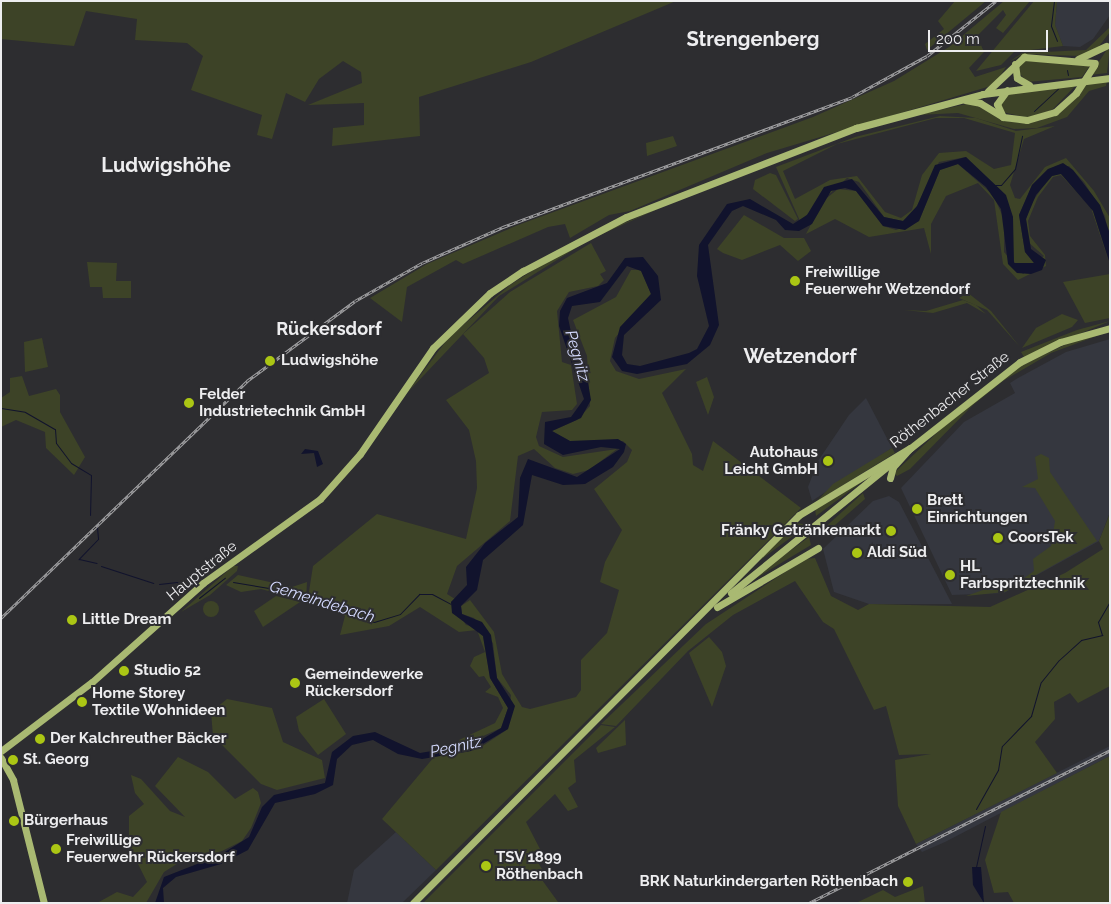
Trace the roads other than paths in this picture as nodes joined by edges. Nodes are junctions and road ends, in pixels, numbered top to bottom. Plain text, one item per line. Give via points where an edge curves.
1 (1108, 43) edge
2 (1070, 60) junction
3 (1016, 63) junction
4 (1094, 64) junction
5 (1106, 78) edge
6 (1034, 85) junction
7 (1008, 89) junction
8 (983, 94) junction
9 (959, 99) junction
10 (1003, 117) junction
11 (1110, 328) edge
12 (910, 448) junction
13 (890, 478) dead end
14 (818, 548) dead end
15 (706, 614) junction
16 (1, 751) edge
17 (1, 758) edge
18 (44, 903) edge
19 (413, 903) edge

1 - 2 main road via 1091,56
1 - 4 main road
2 - 3 main road via 1027,57
2 - 4 main road
3 - 6 main road via 1017,78
3 - 8 main road via 1001,82
4 - 10 main road, bridge via 1076,92 1046,116 1022,120
5 - 6 main road, Hauptstraße
6 - 7 main road, Hauptstraße
7 - 8 main road, Hauptstraße
7 - 10 main road via 998,101
8 - 9 main road, Hauptstraße
9 - 10 main road via 980,102
9 - 16 main road, Hauptstraße via 778,156 626,217 557,251 490,293 462,318 399,393 360,454 320,499 203,583 92,682
11 - 12 main road, Röthenbacher Straße via 1060,342 1020,362
12 - 13 main road via 892,467
12 - 15 main road, Röthenbacher Straße
12 - 15 main road via 799,516
14 - 15 main road
15 - 19 main road
17 - 18 main road via 14,780

